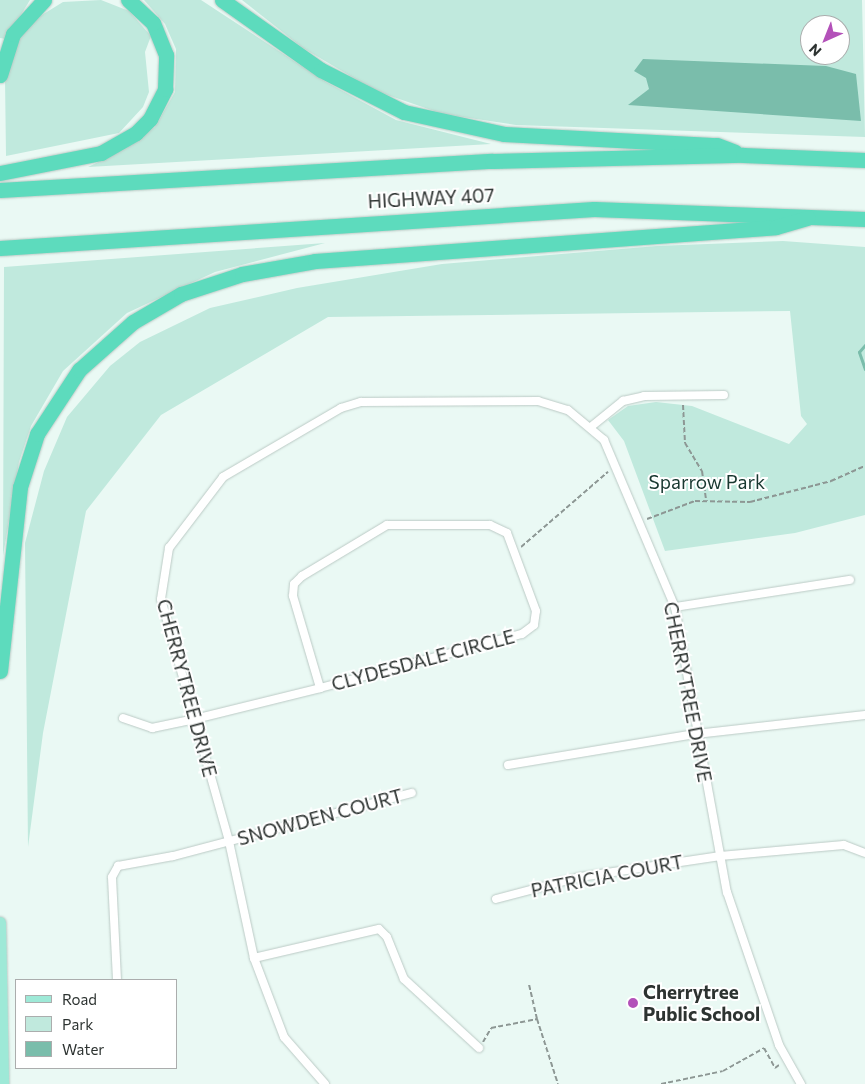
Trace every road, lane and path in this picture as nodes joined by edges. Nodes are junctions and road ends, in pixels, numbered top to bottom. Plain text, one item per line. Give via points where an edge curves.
1 (44, 0) edge
2 (128, 0) edge
3 (222, 0) edge
4 (0, 75) edge
5 (743, 155) junction
6 (865, 160) edge
7 (0, 173) edge
8 (0, 190) edge
9 (808, 218) junction
10 (865, 219) edge
11 (23, 247) junction
12 (0, 248) edge
13 (0, 258) edge
14 (724, 395) dead end
15 (682, 396) junction
16 (592, 426) junction
17 (616, 465) junction
18 (865, 466) edge
19 (706, 500) junction
20 (637, 523) junction
21 (515, 552) junction
22 (850, 580) dead end
23 (675, 607) junction
24 (0, 671) edge
25 (320, 688) junction
26 (865, 715) edge
27 (124, 718) dead end
28 (195, 719) junction
29 (696, 734) junction
30 (508, 766) dead end
31 (412, 792) dead end
32 (229, 841) junction
33 (865, 853) edge
34 (720, 856) junction
35 (496, 899) dead end
36 (0, 923) edge
37 (254, 958) junction
38 (117, 979) edge
39 (529, 984) dead end
40 (537, 1018) junction
41 (479, 1048) joint
42 (788, 1060) junction
43 (3, 1084) edge
44 (325, 1084) edge
45 (558, 1084) edge
46 (661, 1084) edge
47 (801, 1084) edge

1 - 4 highway via 13,34
2 - 7 highway via 153,23 166,56 165,89 150,119 130,137 101,153
3 - 5 highway via 321,70 404,112 504,134 716,145
5 - 6 highway, HIGHWAY 407
5 - 8 highway, HIGHWAY 407 via 492,161
9 - 10 highway, HIGHWAY 407
9 - 11 highway, HIGHWAY 407 via 594,209
9 - 24 highway via 776,227 314,261 242,274 181,294 133,322 79,370 37,434 20,487
11 - 12 highway, HIGHWAY 407
11 - 13 highway
14 - 15 street
15 - 16 street via 644,396 623,401
15 - 19 path via 685,443 702,471
16 - 17 street, CHERRYTREE DRIVE
16 - 28 street, CHERRYTREE DRIVE via 568,410 538,400 361,402 341,408 223,477 184,524 169,548 161,576 161,599
17 - 20 street, CHERRYTREE DRIVE
17 - 21 path
18 - 19 path via 831,481 750,502
19 - 20 path
20 - 23 street, CHERRYTREE DRIVE
21 - 25 street, CLYDESDALE CIRCLE via 536,611 534,624 522,634
21 - 25 street, CLYDESDALE CIRCLE via 499,526 388,525 302,576 294,584 293,596
22 - 23 street
23 - 29 street, CHERRYTREE DRIVE
25 - 28 street, CLYDESDALE CIRCLE
26 - 29 street
27 - 28 street, CLYDESDALE CIRCLE via 152,728
28 - 32 street, CHERRYTREE DRIVE
29 - 30 street
29 - 34 street, CHERRYTREE DRIVE
31 - 32 street, SNOWDEN COURT
32 - 37 street, CHERRYTREE DRIVE
32 - 38 street, SNOWDEN COURT via 118,866 112,877
33 - 34 street, PATRICIA COURT via 844,845
34 - 35 street, PATRICIA COURT via 580,877
34 - 42 street, CHERRYTREE DRIVE via 736,927
36 - 43 main road
37 - 41 street via 379,929 387,937 404,979
37 - 44 street, CHERRYTREE DRIVE via 284,1037
39 - 40 path
40 - 41 path via 491,1028
40 - 45 path
42 - 46 path via 775,1068 764,1048 723,1071
42 - 47 street, CHERRYTREE DRIVE

